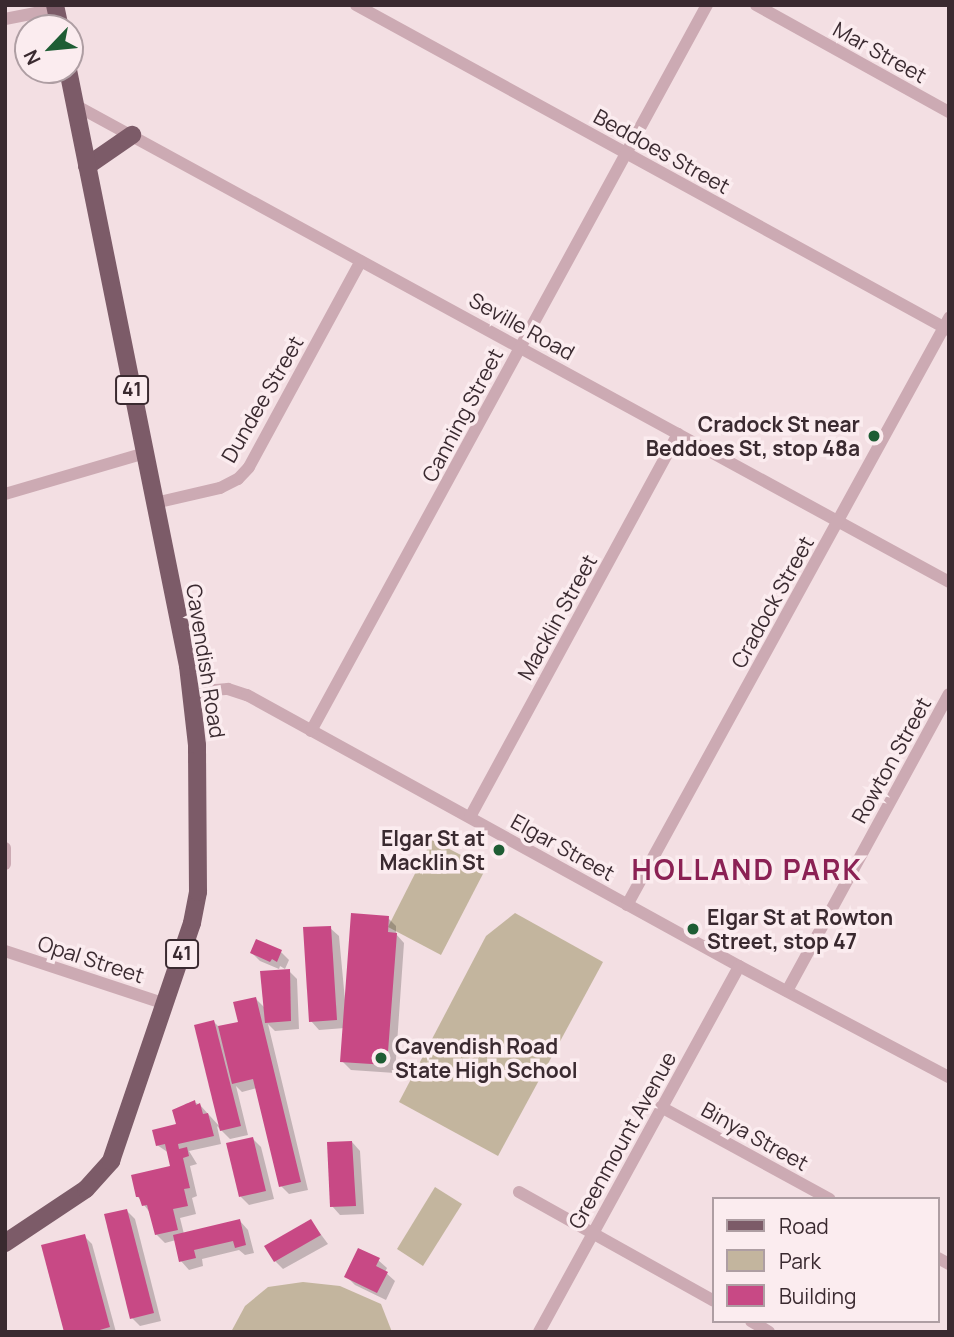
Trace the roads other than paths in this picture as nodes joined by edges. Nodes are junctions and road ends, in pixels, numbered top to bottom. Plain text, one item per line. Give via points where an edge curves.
1 (356, 5) edge
2 (707, 5) edge
3 (756, 5) edge
4 (56, 7) edge
5 (5, 19) edge
6 (71, 84) edge
7 (75, 105) junction
8 (949, 112) edge
9 (132, 135) junction
10 (626, 153) junction
11 (87, 166) junction
12 (361, 261) junction
13 (947, 325) edge
14 (520, 347) junction
15 (678, 434) junction
16 (145, 453) junction
17 (5, 494) edge
18 (155, 503) junction
19 (838, 522) junction
20 (949, 582) edge
21 (192, 692) junction
22 (949, 694) edge
23 (311, 732) junction
24 (470, 817) junction
25 (5, 848) edge
26 (5, 864) edge
27 (627, 905) junction
28 (5, 951) edge
29 (738, 966) junction
30 (787, 991) junction
31 (165, 1004) junction
32 (948, 1075) edge
33 (662, 1107) junction
34 (519, 1192) dead end
35 (826, 1197) edge
36 (593, 1233) junction
37 (5, 1243) edge
38 (712, 1300) edge
39 (539, 1332) edge

1 - 10 street, Beddoes Street
2 - 10 street, Canning Street
3 - 8 street, Mar Street
4 - 5 street
6 - 7 main road, Cavendish Road / 41
7 - 9 street, Seville Road
7 - 11 main road, Cavendish Road / 41
9 - 11 main road
9 - 12 street, Seville Road
10 - 13 street, Beddoes Street
10 - 14 street, Canning Street
11 - 16 main road, Cavendish Road / 41
12 - 14 street, Seville Road
12 - 18 street, Dundee Street via 239,479
13 - 19 street, Cradock Street
14 - 15 street, Seville Road
14 - 23 street, Canning Street
15 - 19 street, Seville Road
15 - 24 street, Macklin Street
16 - 17 street
16 - 18 main road, Cavendish Road / 41
18 - 21 main road, Cavendish Road / 41
19 - 20 street, Seville Road
19 - 27 street, Cradock Street
21 - 23 street, Elgar Street via 241,692
21 - 31 main road, Cavendish Road / 41 via 198,892
22 - 30 street, Rowton Street
23 - 24 street, Elgar Street
24 - 27 street, Elgar Street
25 - 26 street
27 - 29 street, Elgar Street
28 - 31 street, Opal Street
29 - 30 street, Elgar Street
29 - 33 street, Greenmount Avenue
30 - 32 street, Elgar Street
31 - 37 main road, Cavendish Road / 41 via 120,1140 105,1171 86,1189
33 - 35 street, Binya Street
33 - 36 street, Greenmount Avenue
34 - 36 street
36 - 38 street
36 - 39 street, Greenmount Avenue

